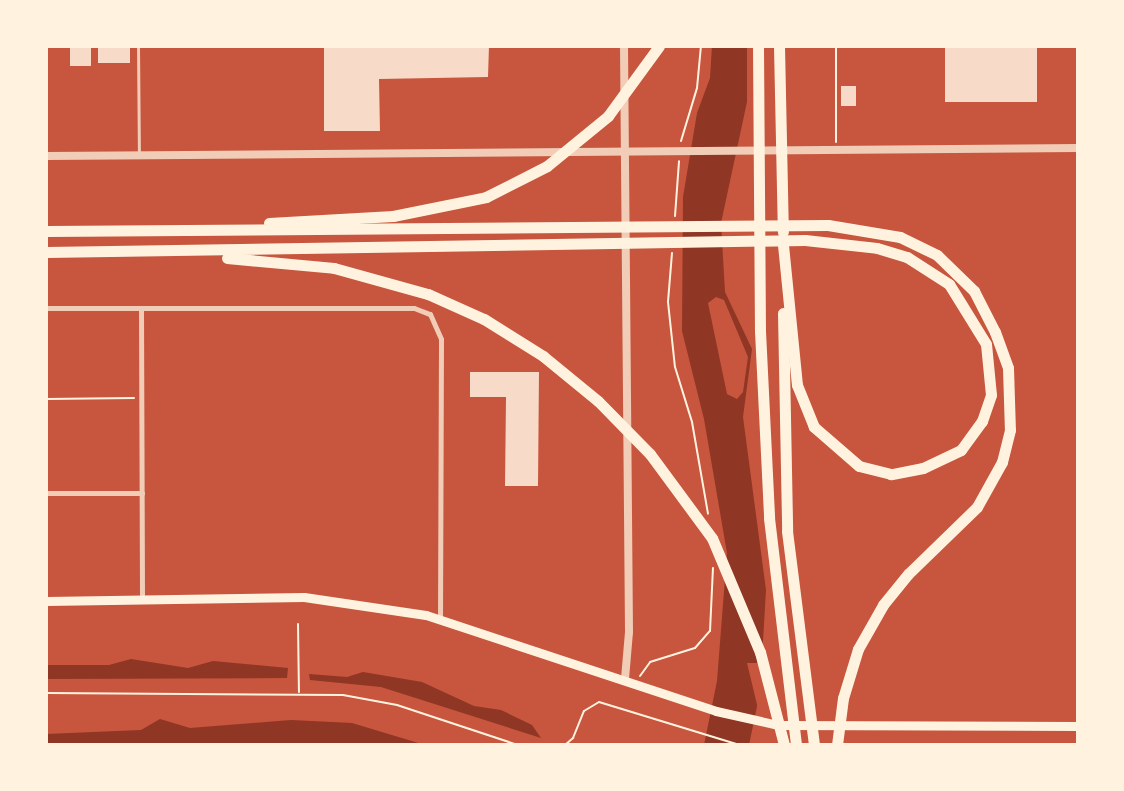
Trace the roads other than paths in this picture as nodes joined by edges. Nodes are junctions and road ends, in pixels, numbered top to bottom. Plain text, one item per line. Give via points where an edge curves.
1 (138, 46) edge
2 (624, 46) edge
3 (659, 46) edge
4 (758, 46) edge
5 (779, 46) edge
6 (1078, 148) edge
7 (625, 150) junction
8 (138, 155) junction
9 (46, 156) edge
10 (130, 230) junction
11 (46, 231) edge
12 (783, 244) junction
13 (46, 253) edge
14 (46, 308) edge
15 (141, 308) junction
16 (46, 493) edge
17 (142, 493) junction
18 (142, 600) junction
19 (46, 601) edge
20 (440, 620) junction
21 (625, 679) junction
22 (1078, 726) edge
23 (784, 745) edge
24 (796, 745) edge
25 (814, 745) edge
26 (837, 745) edge

1 - 8 lane
2 - 7 street
3 - 10 highway via 608,116 547,166 486,197 447,208 392,216
4 - 24 highway via 760,331 769,518
5 - 12 highway
6 - 7 street
7 - 8 street
7 - 21 street via 629,632
8 - 9 street
10 - 11 highway
10 - 26 highway via 828,225 871,230 937,255 974,291 1008,368 1010,430 1002,462 977,507 883,606 858,649 843,698
12 - 13 highway via 797,385 814,427 859,466 891,474 923,468 961,450 982,421 991,395 986,344 949,284 907,257 877,248 805,240
12 - 25 highway via 787,531
13 - 23 highway via 267,260 383,279 484,318 543,356 598,401 650,454 712,538 735,587 770,685
14 - 15 street
15 - 17 street
15 - 20 street via 414,308 430,314 440,339
16 - 17 street
17 - 18 street
18 - 19 main road
18 - 20 main road via 304,597
20 - 21 main road
21 - 22 main road via 778,726

